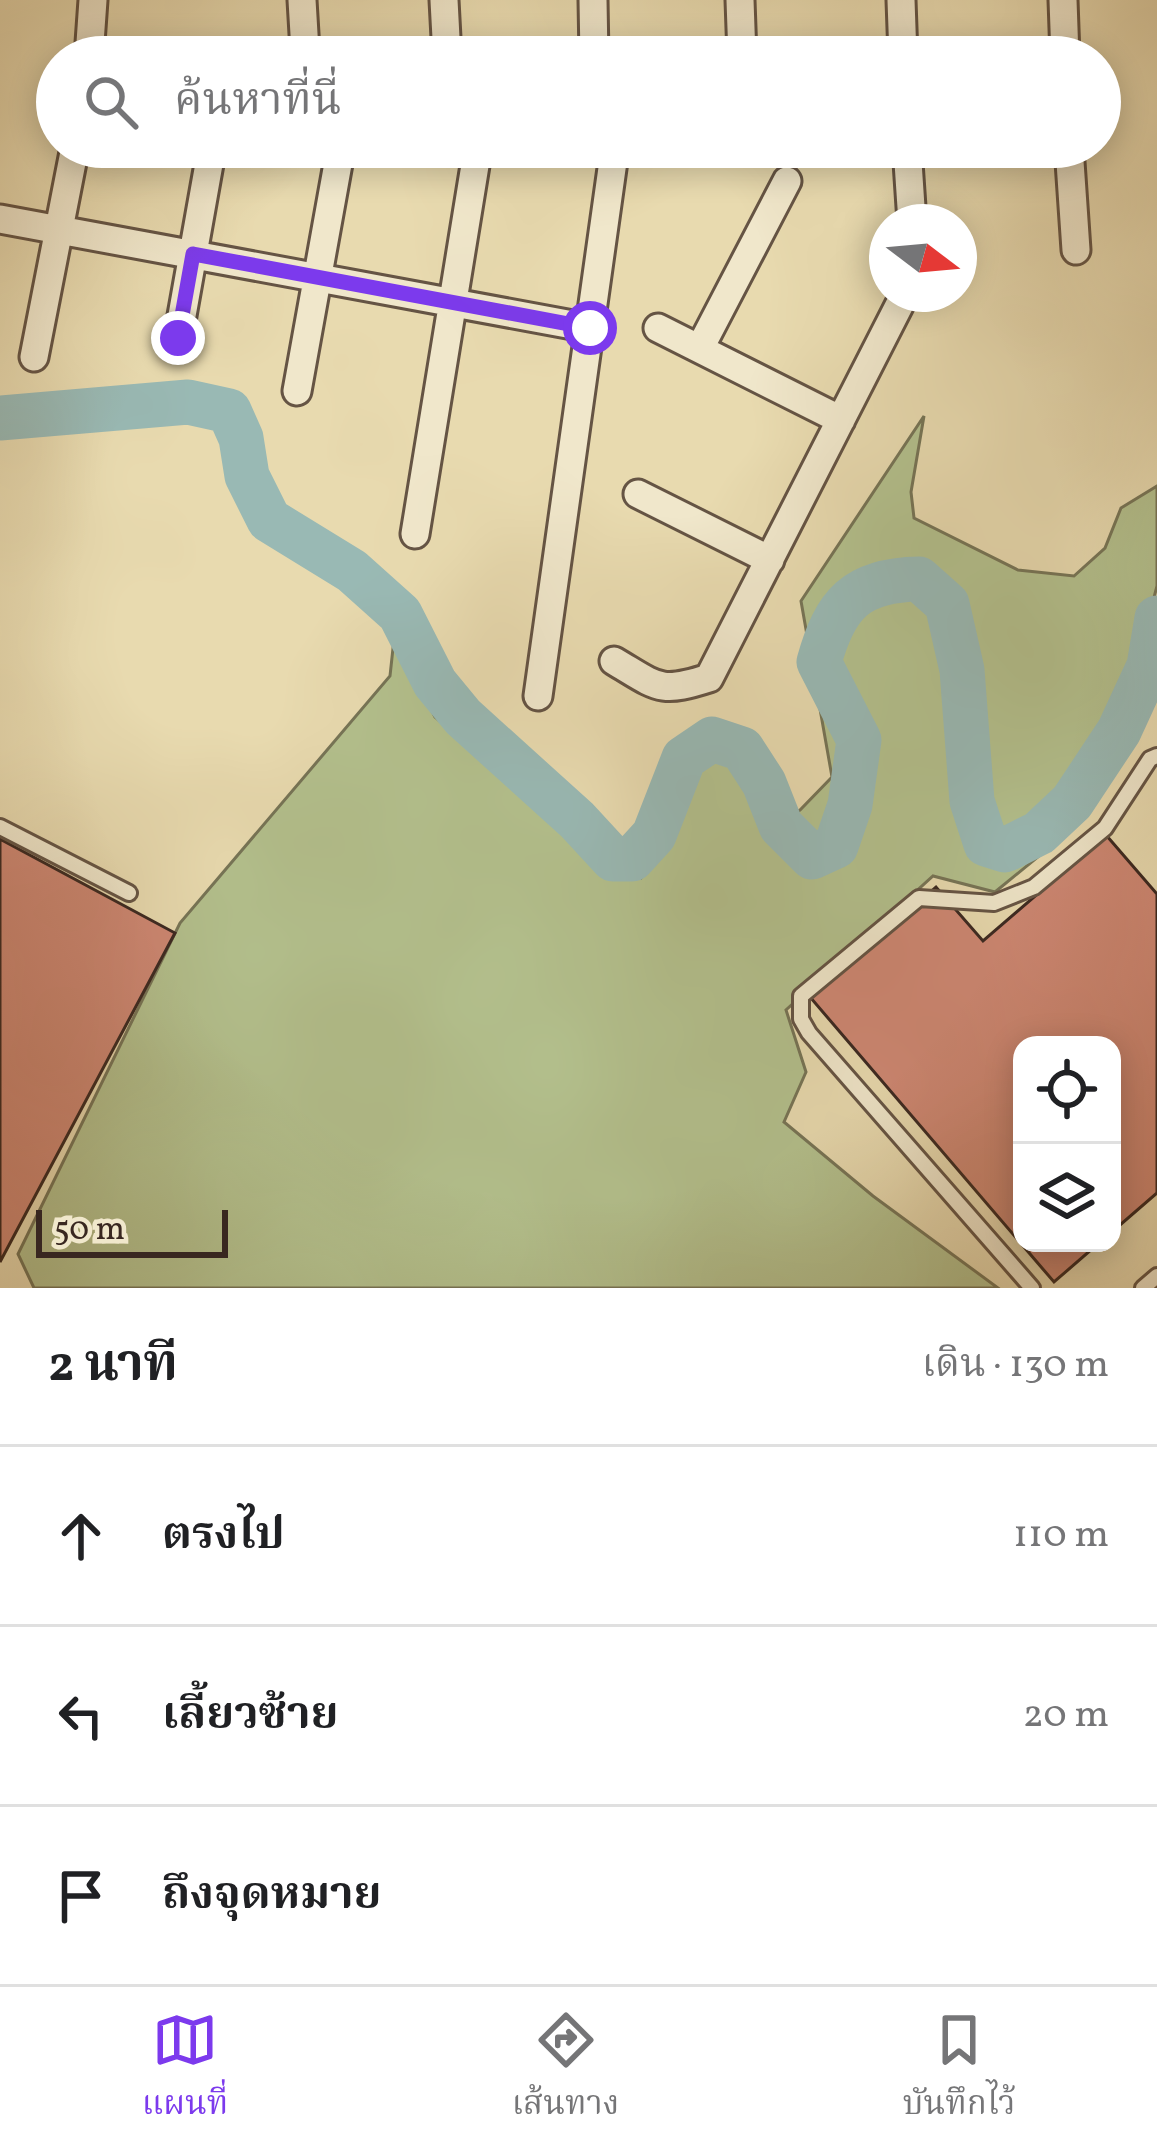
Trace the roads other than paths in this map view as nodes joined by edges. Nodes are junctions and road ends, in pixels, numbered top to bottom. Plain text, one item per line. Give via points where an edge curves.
1 (93, 0) edge
2 (302, 0) edge
3 (444, 0) edge
4 (593, 0) edge
5 (740, 0) edge
6 (901, 0) edge
7 (1063, 0) edge
8 (90, 36) edge
9 (304, 36) edge
10 (446, 36) edge
11 (594, 36) edge
12 (741, 36) edge
13 (902, 36) edge
14 (1064, 36) edge
15 (71, 168) edge
16 (208, 168) edge
17 (337, 168) edge
18 (475, 168) edge
19 (612, 168) edge
20 (909, 168) edge
21 (1071, 168) edge
22 (787, 181) dead end
23 (912, 204) edge
24 (0, 219) edge
25 (59, 230) junction
26 (1076, 250) dead end
27 (193, 254) junction
28 (318, 278) junction
29 (453, 302) junction
30 (896, 312) edge
31 (590, 328) junction
32 (658, 328) dead end
33 (178, 338) dead end
34 (700, 348) junction
35 (34, 357) dead end
36 (297, 391) dead end
37 (841, 420) junction
38 (638, 494) dead end
39 (415, 534) dead end
40 (770, 560) junction
41 (614, 661) dead end
42 (538, 696) dead end
43 (1157, 756) edge
44 (0, 827) edge
45 (130, 893) dead end
46 (1157, 1276) edge
47 (1032, 1288) edge
48 (1143, 1288) edge

1 - 8 street
2 - 9 street
3 - 10 street
4 - 11 street
5 - 12 street
6 - 13 street
7 - 14 street
15 - 25 street
16 - 27 street
17 - 28 street
18 - 29 street
19 - 31 street
20 - 23 street
21 - 26 street
22 - 34 street
24 - 25 street
25 - 27 street
25 - 35 street
27 - 28 street
27 - 33 street
28 - 29 street
28 - 36 street
29 - 31 street
29 - 39 street
30 - 37 street
31 - 42 street
32 - 34 street
34 - 37 street
37 - 40 street
38 - 40 street
40 - 41 street via 709,678 659,688
43 - 47 lane via 1105,828 1034,887 994,903 920,898 801,996 809,1034
44 - 45 lane
46 - 48 lane

